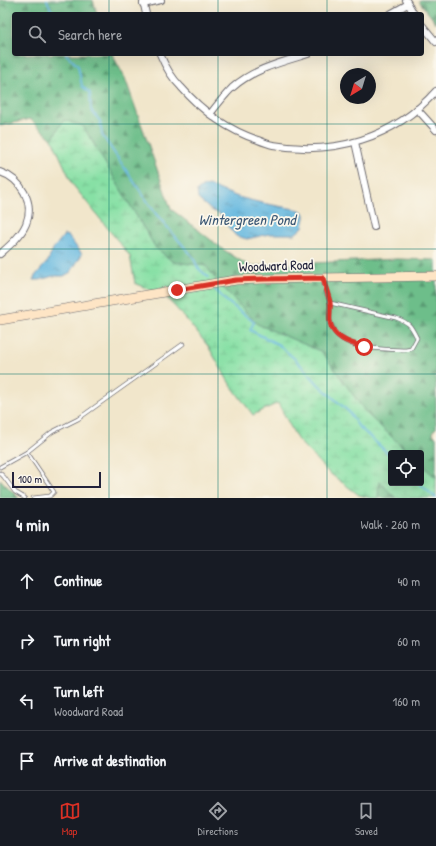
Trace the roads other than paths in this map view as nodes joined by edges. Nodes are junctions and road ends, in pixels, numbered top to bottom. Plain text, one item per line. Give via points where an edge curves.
1 (161, 0) edge
2 (143, 2) edge
3 (407, 2) edge
4 (146, 12) edge
5 (393, 12) edge
6 (413, 12) edge
7 (424, 27) edge
8 (436, 42) edge
9 (161, 56) edge
10 (302, 56) edge
11 (436, 91) edge
12 (417, 109) junction
13 (210, 114) junction
14 (436, 130) edge
15 (356, 142) junction
16 (0, 172) edge
17 (374, 227) dead end
18 (0, 254) edge
19 (436, 276) edge
20 (323, 278) junction
21 (330, 303) junction
22 (0, 320) edge
23 (183, 344) dead end
24 (27, 452) junction
25 (0, 467) edge
26 (0, 473) edge
27 (25, 498) edge
28 (32, 498) edge

1 - 2 street
2 - 4 street
3 - 5 street
3 - 6 street
7 - 8 street
9 - 13 street via 180,87
10 - 13 street via 254,73 233,87
11 - 12 street
12 - 14 street
12 - 15 street via 383,132
13 - 15 street via 237,131 271,145 323,148
15 - 17 street
16 - 18 street via 9,176 25,192 29,207 22,231
19 - 20 street, Woodward Road
20 - 21 lane
20 - 22 street, Woodward Road via 230,281
21 - 21 lane via 396,318 412,327 417,338 411,349 406,350 350,344 339,337 330,322
23 - 24 lane via 78,418 52,432
24 - 25 lane
24 - 28 lane via 54,492 50,496
26 - 27 lane via 15,492

